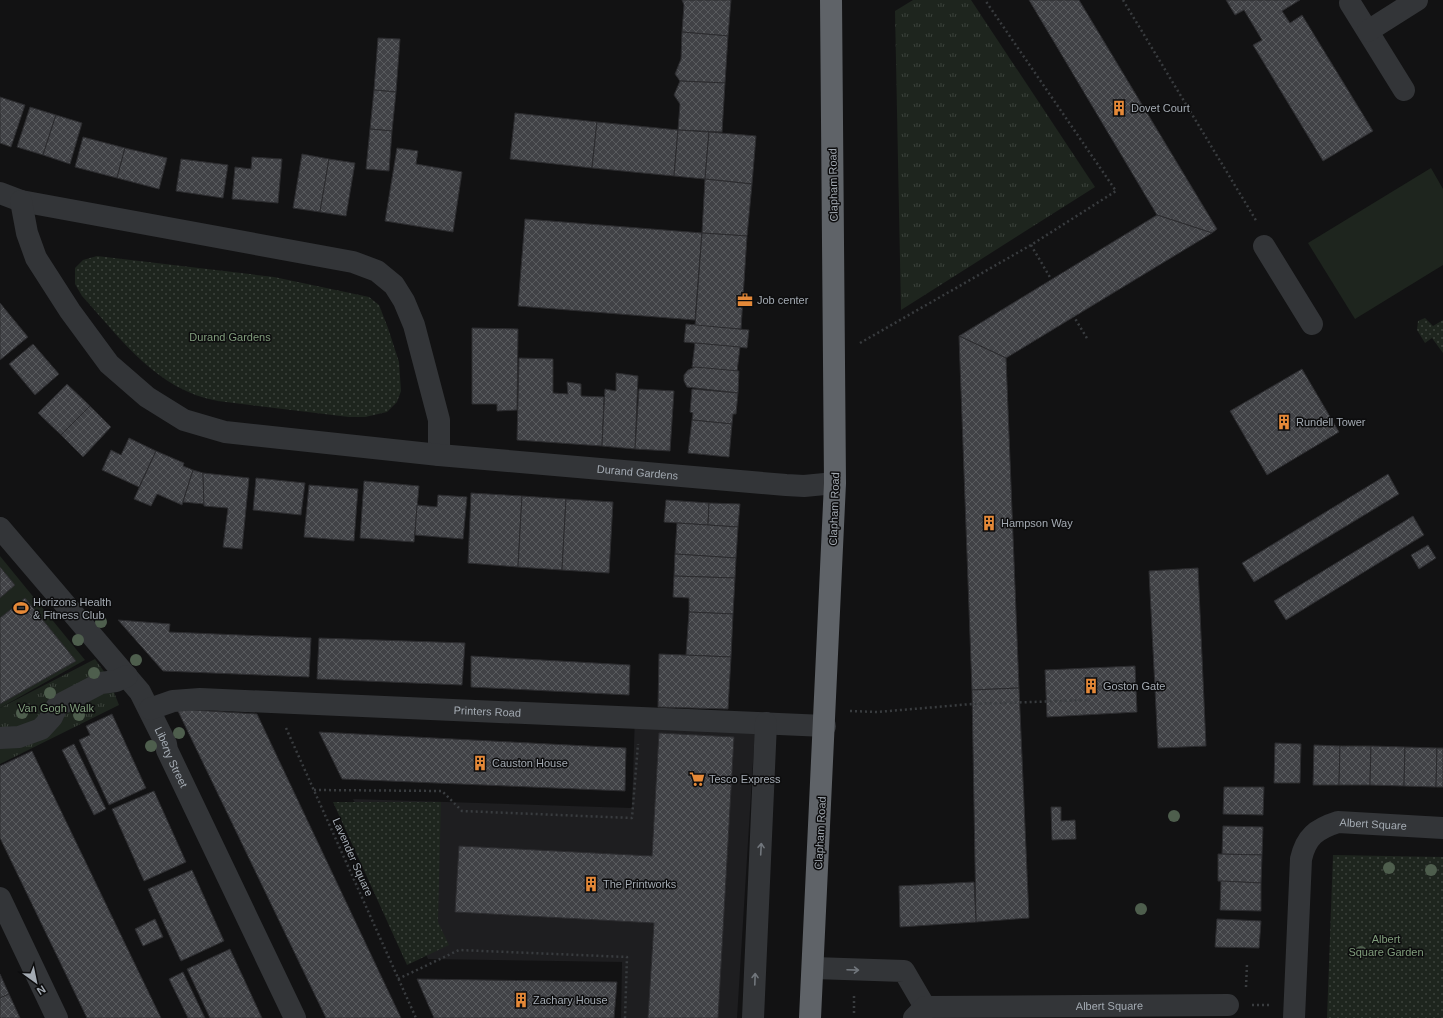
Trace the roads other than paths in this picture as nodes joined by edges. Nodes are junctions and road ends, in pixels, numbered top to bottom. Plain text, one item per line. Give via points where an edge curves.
1 (831, 0) edge
2 (1417, 0) edge
3 (1350, 3) dead end
4 (1368, 31) junction
5 (1404, 90) dead end
6 (0, 193) edge
7 (21, 201) junction
8 (1263, 238) road end
9 (1312, 324) dead end
10 (439, 455) junction
11 (836, 483) junction
12 (0, 528) edge
13 (127, 676) junction
14 (150, 710) junction
15 (825, 718) junction
16 (766, 723) junction
17 (0, 738) edge
18 (1443, 828) edge
19 (0, 898) edge
20 (814, 968) junction
21 (1228, 1005) road end
22 (1294, 1011) edge
23 (920, 1012) edge
24 (57, 1018) edge
25 (295, 1018) edge
26 (753, 1018) edge
27 (810, 1018) edge

1 - 11 highway, Clapham Road
2 - 4 street
3 - 4 street
4 - 5 street
6 - 7 street
7 - 10 street, Durand Gardens via 27,233 36,258 74,317 109,364 147,397 184,420 225,432
7 - 10 street via 353,262 377,271 394,285 414,325 439,420
8 - 9 street
10 - 11 street, Durand Gardens via 786,485
11 - 15 highway, Clapham Road
12 - 13 street, Liberty Street
13 - 14 street, Liberty Street
13 - 17 street via 101,683 57,706 52,717 41,729 19,737
14 - 16 street, Printers Road via 173,702 200,699
14 - 25 street, Liberty Street
15 - 16 street, Printers Road
15 - 20 highway, Clapham Road
26 -> 16 street
18 - 22 street, Albert Square via 1338,822 1322,827 1311,837 1304,847 1301,859
19 - 24 street
20 -> 23 street, Albert Square via 904,971
20 - 27 highway, Clapham Road
21 - 23 street, Albert Square

